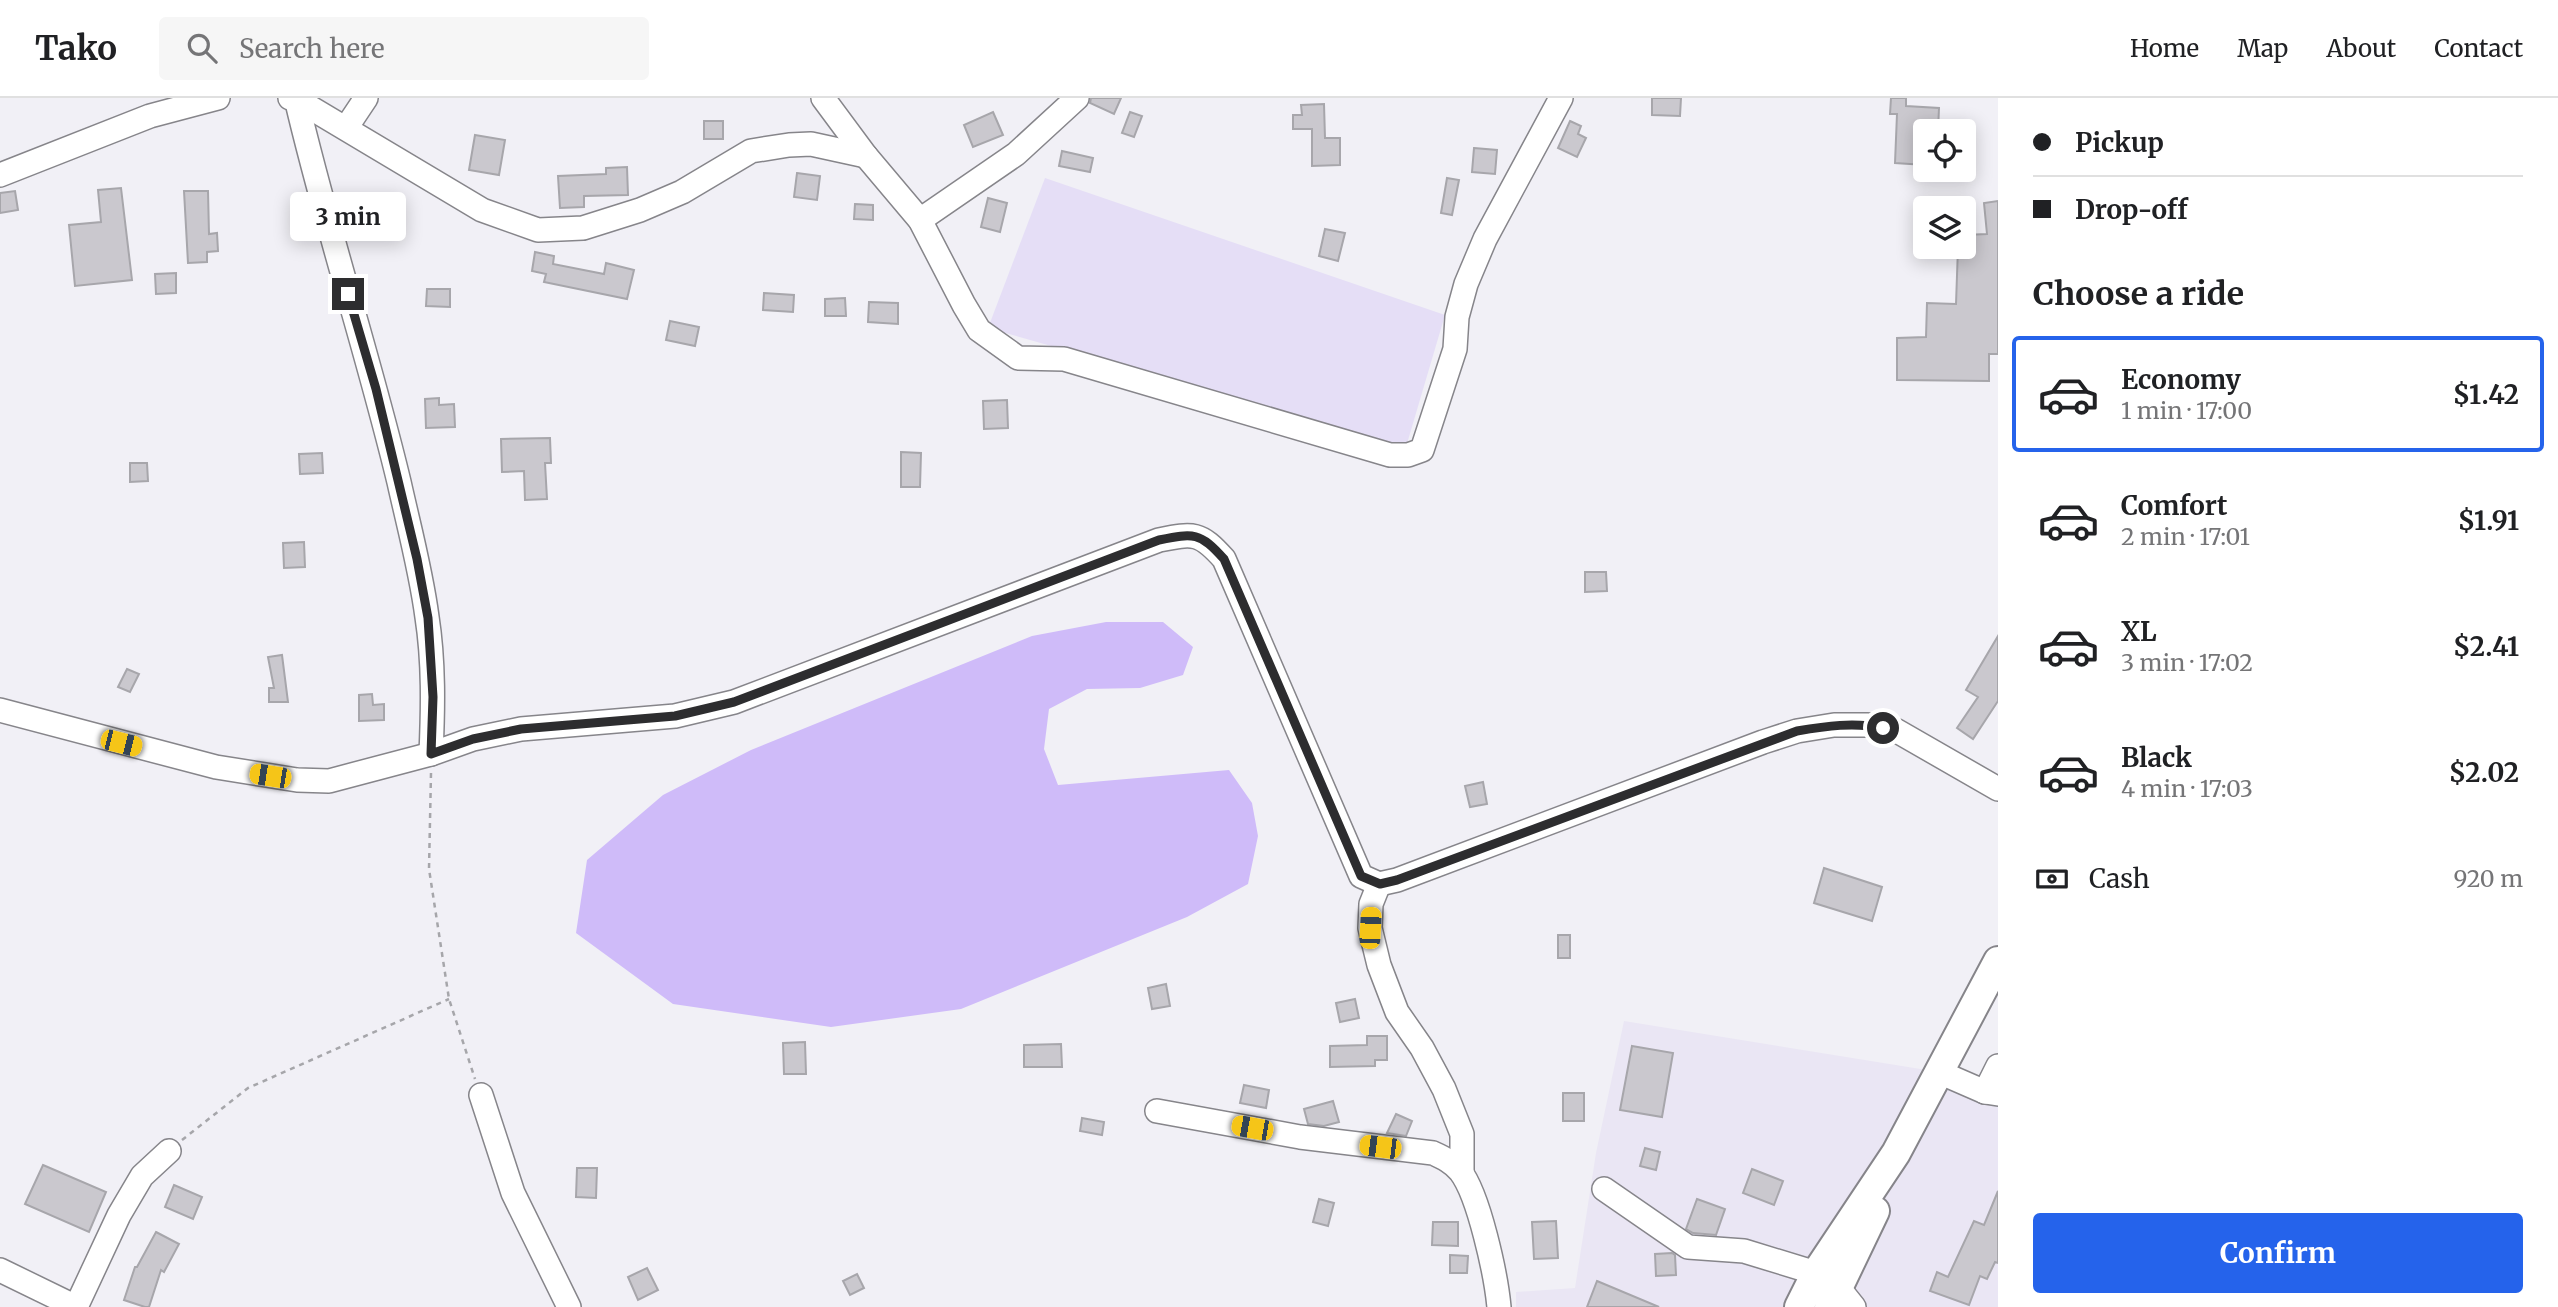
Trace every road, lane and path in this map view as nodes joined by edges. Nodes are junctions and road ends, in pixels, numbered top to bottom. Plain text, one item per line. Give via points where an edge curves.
1 (218, 98) edge
2 (290, 98) edge
3 (296, 98) edge
4 (366, 98) edge
5 (823, 98) edge
6 (1077, 98) edge
7 (1562, 98) edge
8 (346, 128) junction
9 (866, 156) junction
10 (0, 175) edge
11 (920, 220) junction
12 (0, 710) edge
13 (431, 754) junction
14 (1998, 789) edge
15 (1380, 884) junction
16 (1998, 961) edge
17 (449, 999) junction
18 (1998, 1066) edge
19 (1939, 1072) junction
20 (1992, 1093) edge
21 (481, 1095) joint
22 (1157, 1111) dead end
23 (169, 1151) joint
24 (1461, 1173) junction
25 (1604, 1189) dead end
26 (0, 1270) edge
27 (1834, 1294) edge
28 (76, 1307) edge
29 (569, 1307) edge
30 (1499, 1307) edge
31 (1799, 1307) edge

1 - 10 street via 150,116
2 - 3 street
3 - 8 street
3 - 13 street via 376,389 417,559 428,618
4 - 8 street
5 - 9 street
6 - 11 street via 1016,154
7 - 11 street via 1485,239 1466,284 1455,349 1422,450 1408,455 1390,455 1064,359 1018,358 979,330
8 - 9 street via 482,210 538,230 583,228 640,210 682,192 751,150 811,144
9 - 11 street
12 - 13 street via 216,767 297,780 329,781
13 - 15 street via 521,729 675,716 734,702 1159,540 1185,535 1207,539 1224,559 1361,876
13 - 17 path via 429,869
14 - 15 street via 1898,731 1834,725 1763,742
15 - 24 street via 1371,904 1370,928 1380,965 1397,1012 1444,1088 1462,1134
16 - 19 main road
17 - 21 path
17 - 23 path via 248,1088
18 - 20 street
19 - 20 street
19 - 27 main road via 1896,1153 1880,1199
21 - 29 street via 513,1193
22 - 24 street via 1300,1137 1433,1153 1449,1160
23 - 28 street via 142,1176 130,1195
24 - 30 street via 1471,1190 1493,1266
25 - 27 street via 1688,1247 1744,1251
26 - 28 street
27 - 31 main road

